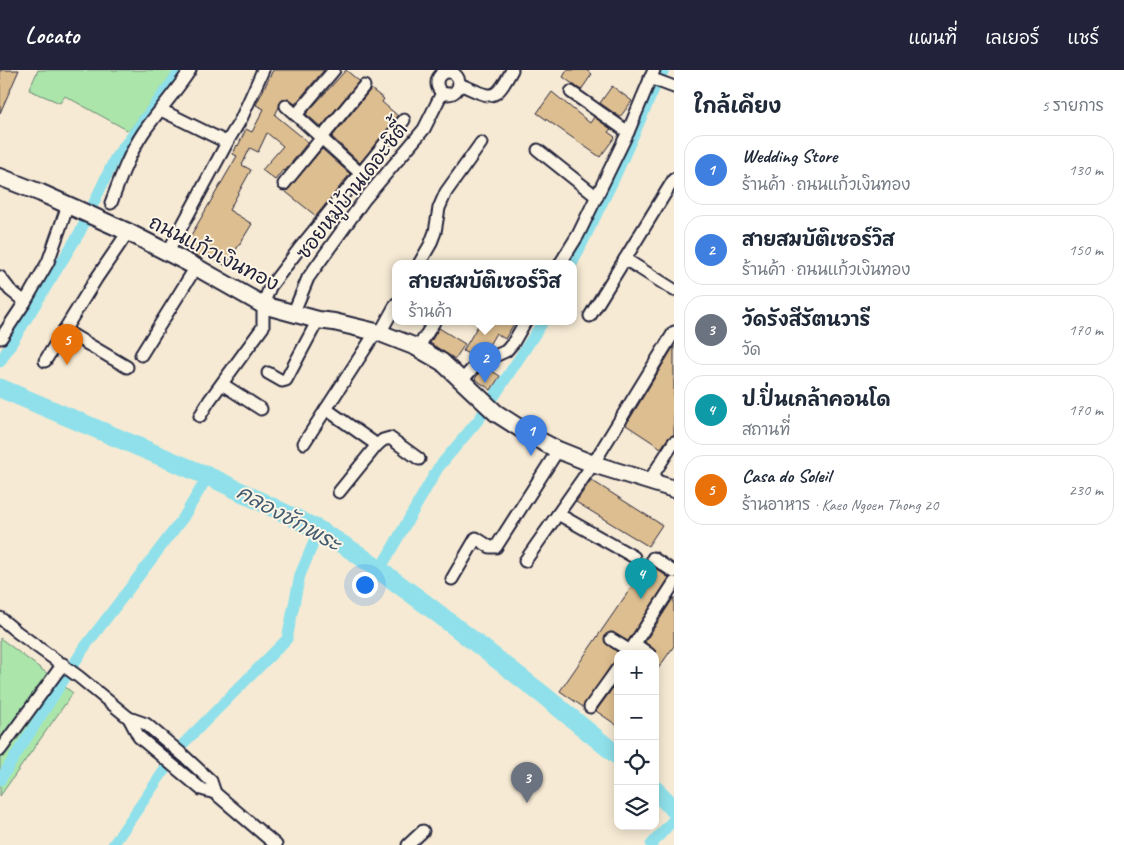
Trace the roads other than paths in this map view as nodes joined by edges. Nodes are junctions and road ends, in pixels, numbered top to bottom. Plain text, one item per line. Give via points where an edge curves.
1 (190, 70) edge
2 (263, 70) edge
3 (334, 70) edge
4 (512, 70) edge
5 (438, 72) edge
6 (652, 76) edge
7 (459, 84) junction
8 (364, 86) dead end
9 (673, 87) edge
10 (571, 92) dead end
11 (442, 93) junction
12 (286, 106) dead end
13 (161, 110) junction
14 (296, 115) junction
15 (404, 120) dead end
16 (628, 132) junction
17 (321, 138) junction
18 (226, 142) junction
19 (482, 143) dead end
20 (538, 150) dead end
21 (360, 173) junction
22 (0, 177) edge
23 (674, 179) edge
24 (284, 184) dead end
25 (597, 197) junction
26 (110, 203) dead end
27 (72, 207) junction
28 (128, 232) junction
29 (168, 252) junction
30 (625, 259) junction
31 (421, 260) edge
32 (562, 260) edge
33 (196, 267) junction
34 (0, 277) edge
35 (674, 290) edge
36 (25, 302) junction
37 (262, 305) junction
38 (392, 310) edge
39 (293, 314) junction
40 (590, 316) dead end
41 (318, 320) junction
42 (432, 325) edge
43 (523, 325) edge
44 (64, 330) junction
45 (378, 332) junction
46 (674, 332) edge
47 (1, 338) edge
48 (418, 348) junction
49 (141, 355) dead end
50 (45, 360) dead end
51 (127, 367) dead end
52 (268, 373) dead end
53 (462, 380) junction
54 (222, 384) junction
55 (326, 409) junction
56 (260, 410) dead end
57 (200, 416) dead end
58 (674, 442) edge
59 (304, 443) dead end
60 (376, 445) junction
61 (558, 450) junction
62 (419, 459) dead end
63 (592, 464) junction
64 (649, 481) junction
65 (674, 489) edge
66 (339, 492) dead end
67 (558, 514) junction
68 (634, 557) dead end
69 (653, 558) dead end
70 (526, 561) dead end
71 (674, 572) edge
72 (452, 579) dead end
73 (674, 583) edge
74 (0, 618) edge
75 (611, 639) dead end
76 (631, 649) edge
77 (63, 664) junction
78 (614, 674) edge
79 (590, 707) dead end
80 (129, 718) junction
81 (0, 750) edge
82 (215, 793) junction
83 (423, 831) dead end
84 (276, 845) edge
85 (408, 845) edge

1 - 13 street
2 - 18 street via 241,119
3 - 14 street
4 - 7 street via 493,96
5 - 7 street, ซอยหมู่บ้านเดอะซิตี้ via 452,73
5 - 11 street, ซอยหมู่บ้านเดอะซิตี้ via 437,83
6 - 9 street
6 - 16 street
7 - 11 street via 453,93
8 - 17 street
10 - 16 street
11 - 39 street, ซอยหมู่บ้านเดอะซิตี้ via 424,129 364,200 308,278
12 - 14 street
13 - 18 street
13 - 26 street via 129,158
14 - 17 street
15 - 21 street
16 - 25 street
17 - 21 street
17 - 24 street
18 - 29 street
19 - 31 street via 446,192 439,208 435,232
20 - 25 street
21 - 37 street via 270,287
22 - 27 street, ถนนแก้วเงินทอง
23 - 30 street
25 - 32 street
27 - 28 street, ถนนแก้วเงินทอง
27 - 36 street via 48,262
28 - 29 street, ถนนแก้วเงินทอง
28 - 44 street
29 - 33 street, ถนนแก้วเงินทอง
30 - 35 street
30 - 40 street
33 - 37 street, ถนนแก้วเงินทอง
33 - 49 street
34 - 36 street
36 - 47 street
37 - 39 street, ถนนแก้วเงินทอง
37 - 54 street via 263,327
38 - 45 street
39 - 41 street, ถนนแก้วเงินทอง
41 - 45 street, ถนนแก้วเงินทอง
41 - 52 street via 286,380
42 - 48 street
43 - 53 street via 506,351 476,364
44 - 50 street
44 - 51 street
45 - 48 street, ถนนแก้วเงินทอง
45 - 55 street
46 - 63 street
48 - 53 street, ถนนแก้วเงินทอง via 442,362
53 - 61 street, ถนนแก้วเงินทอง via 496,413
54 - 56 street
54 - 57 street
55 - 59 street
55 - 60 street
58 - 64 street
60 - 62 street via 390,438
60 - 66 street
61 - 63 street, ถนนแก้วเงินทอง
61 - 72 street via 496,547 490,548 476,538
63 - 64 street, ถนนแก้วเงินทอง
63 - 67 street
64 - 65 street, ถนนแก้วเงินทอง
67 - 68 street
67 - 70 street
69 - 71 street
73 - 76 street
74 - 77 street
75 - 76 street
77 - 80 street
77 - 81 street
78 - 79 street
80 - 82 street via 146,724 210,781
80 - 82 street via 139,737 201,789
82 - 84 street
83 - 85 street

